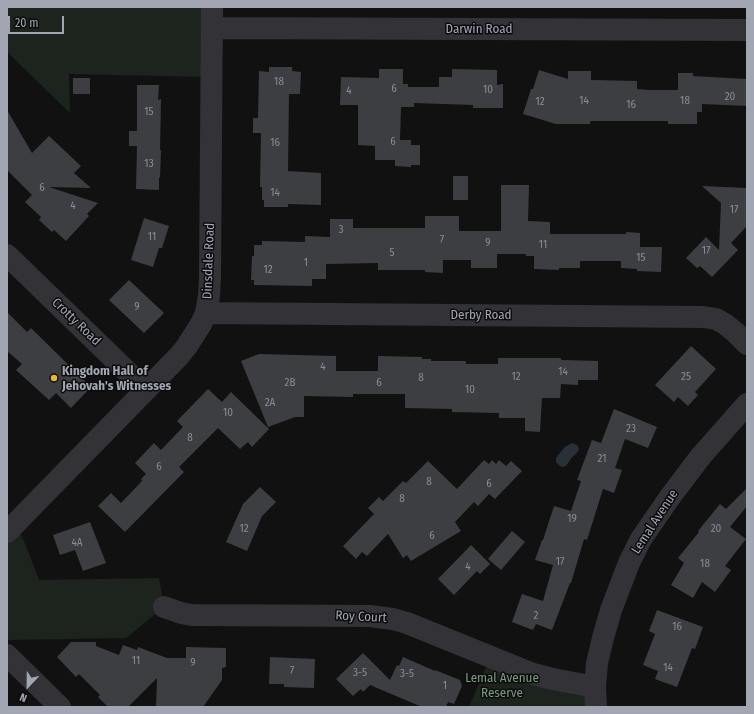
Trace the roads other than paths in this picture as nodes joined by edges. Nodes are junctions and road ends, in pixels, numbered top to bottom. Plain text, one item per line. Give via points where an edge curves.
1 (212, 17) edge
2 (747, 30) edge
3 (7, 255) edge
4 (206, 312) junction
5 (747, 344) edge
6 (145, 389) junction
7 (747, 404) edge
8 (7, 532) edge
9 (164, 607) dead end
10 (7, 655) edge
11 (595, 697) edge
12 (60, 707) edge

1 - 2 street, Darwin Road
1 - 4 street, Dinsdale Road via 210,277
3 - 6 street, Crotty Road
4 - 5 street, Derby Road via 703,317 716,319 725,324
4 - 6 street, Dinsdale Road via 187,346
6 - 8 street, Dinsdale Road
7 - 11 street, Lemal Avenue via 693,466 641,539 611,610 597,663
9 - 11 street, Roy Court via 192,615 370,616 393,619
10 - 12 street

